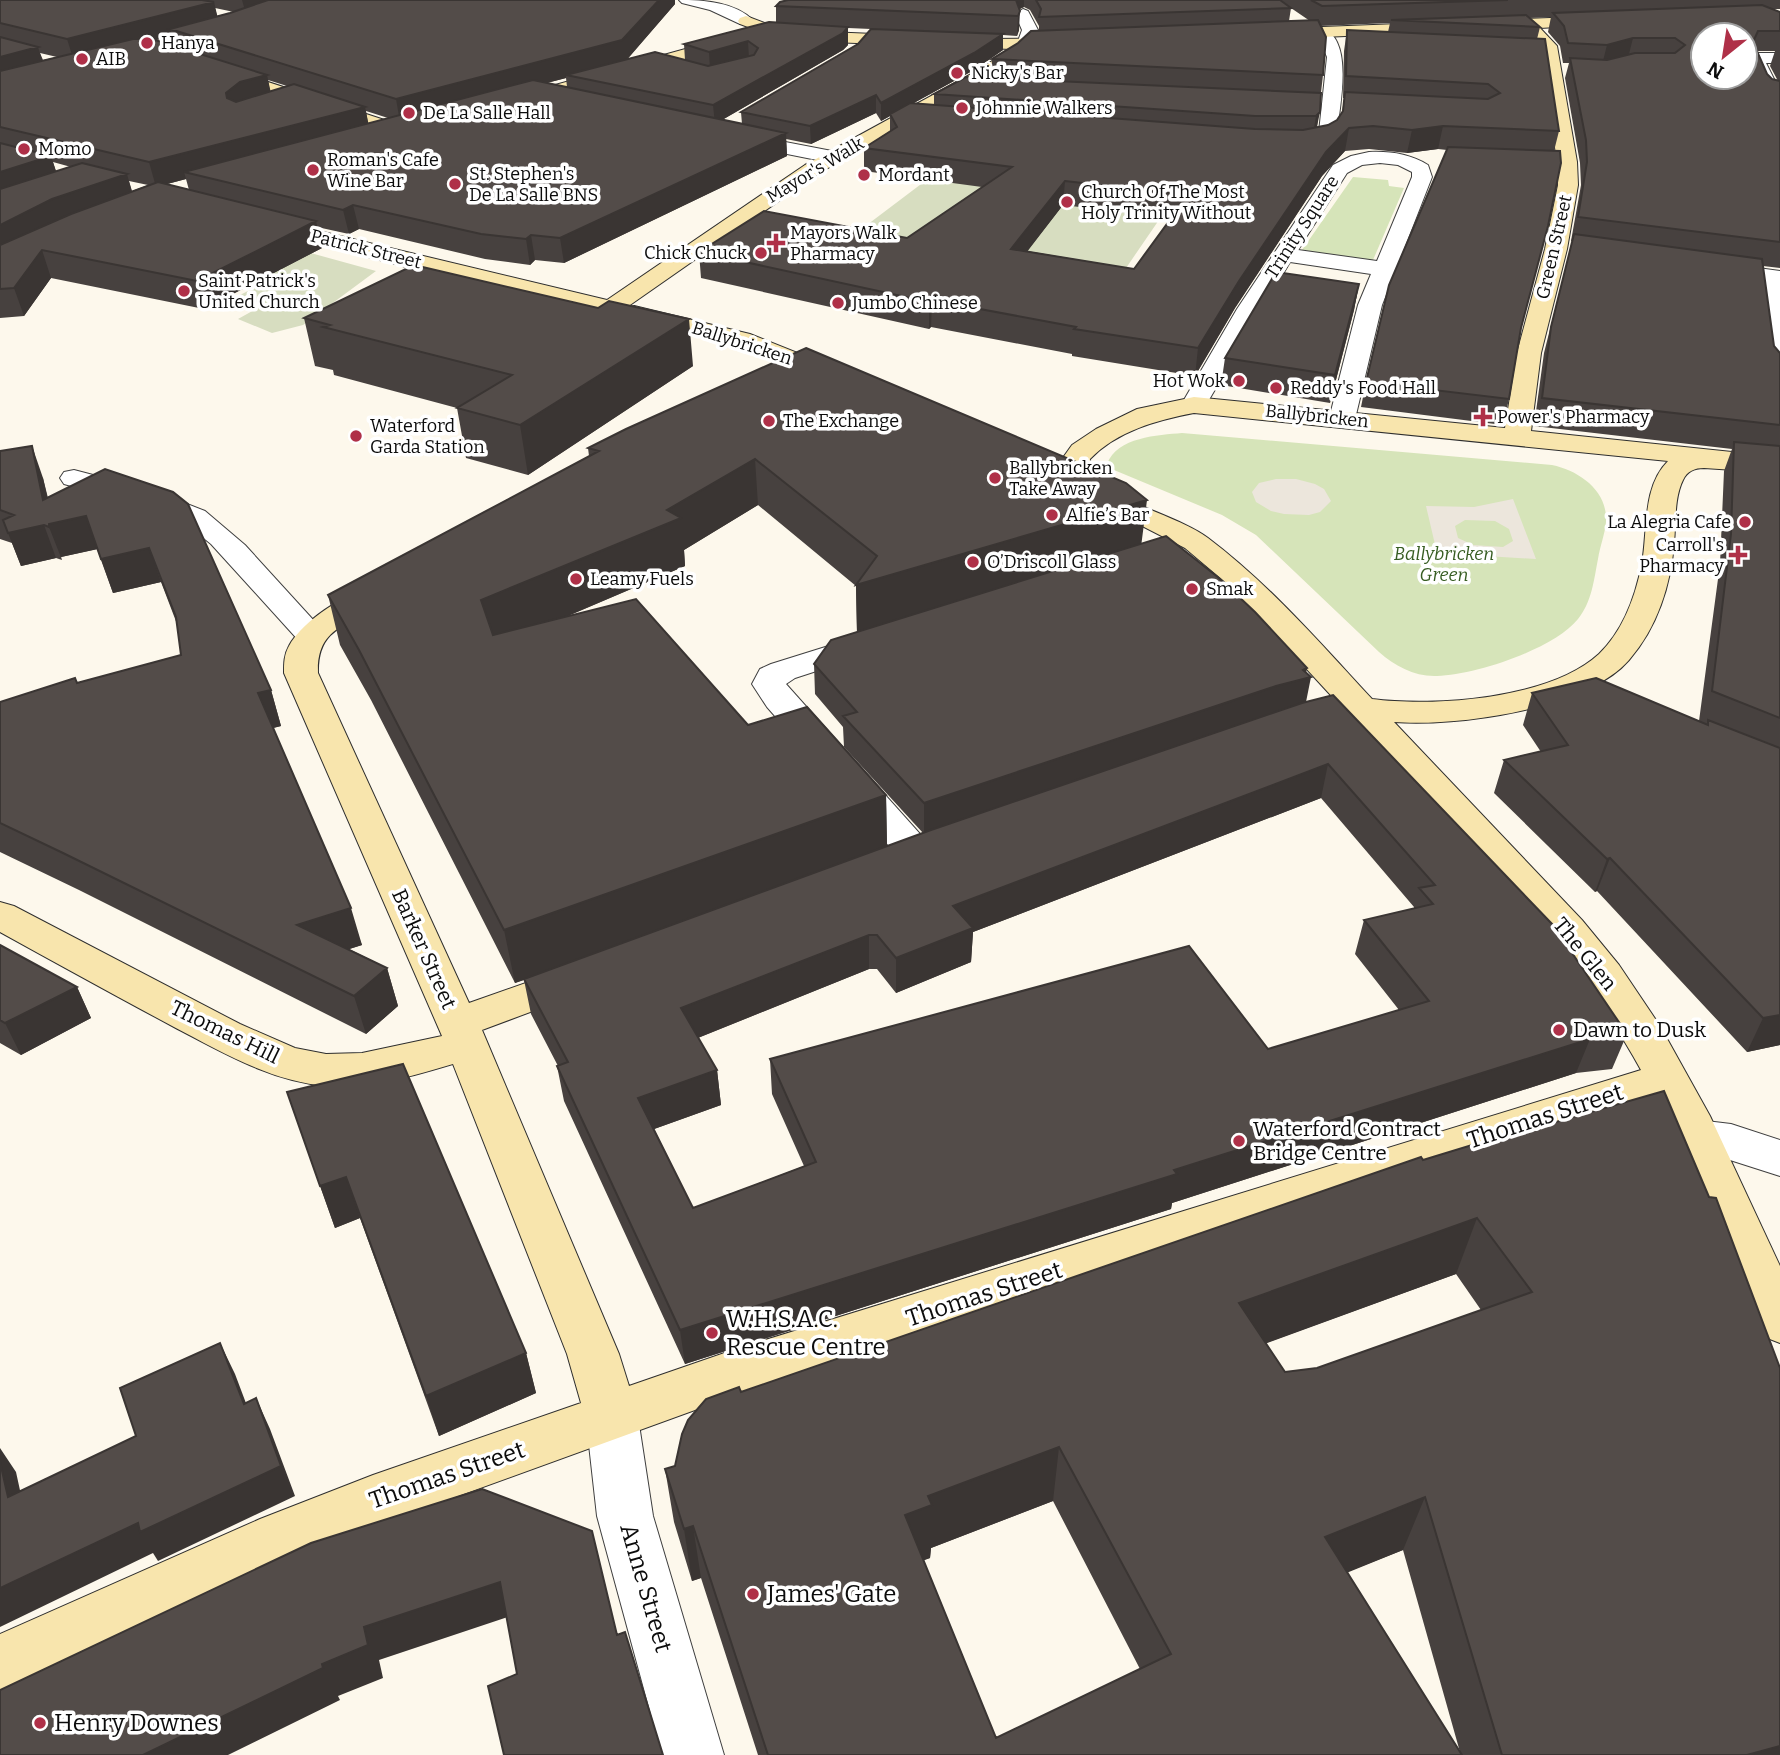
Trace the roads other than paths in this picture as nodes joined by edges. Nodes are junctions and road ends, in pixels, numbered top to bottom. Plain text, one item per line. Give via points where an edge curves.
1 (687, 0) edge
2 (1023, 14) dead end
3 (1289, 18) edge
4 (1617, 21) edge
5 (771, 22) junction
6 (1524, 24) junction
7 (1255, 35) edge
8 (1320, 36) junction
9 (865, 39) junction
10 (1090, 43) edge
11 (1025, 44) junction
12 (1399, 46) edge
13 (1768, 54) edge
14 (851, 55) edge
15 (657, 61) junction
16 (199, 65) edge
17 (684, 69) edge
18 (961, 87) junction
19 (995, 89) edge
20 (538, 95) junction
21 (1780, 97) edge
22 (303, 98) junction
23 (573, 103) edge
24 (498, 106) edge
25 (265, 109) edge
26 (905, 118) junction
27 (739, 120) edge
28 (943, 121) edge
29 (425, 125) edge
30 (401, 132) junction
31 (365, 141) edge
32 (1270, 144) edge
33 (832, 158) junction
34 (1438, 158) dead end
35 (1404, 162) junction
36 (1542, 163) edge
37 (1568, 164) junction
38 (247, 219) edge
39 (1556, 249) junction
40 (1582, 252) edge
41 (1284, 255) junction
42 (1693, 266) edge
43 (1384, 269) junction
44 (1773, 277) edge
45 (611, 307) junction
46 (809, 366) junction
47 (1780, 373) edge
48 (778, 382) edge
49 (857, 386) edge
50 (1194, 405) junction
51 (1342, 419) junction
52 (1517, 438) junction
53 (1094, 442) junction
54 (1546, 442) junction
55 (1726, 460) junction
56 (1780, 465) edge
57 (74, 478) dead end
58 (1098, 494) junction
59 (1664, 501) junction
60 (1195, 542) junction
61 (1157, 554) edge
62 (405, 580) edge
63 (311, 635) junction
64 (898, 635) edge
65 (1572, 684) junction
66 (1608, 701) edge
67 (1485, 709) junction
68 (1341, 711) junction
69 (1441, 792) junction
70 (877, 867) edge
71 (0, 915) edge
72 (615, 965) edge
73 (462, 1034) junction
74 (1668, 1077) junction
75 (1698, 1138) junction
76 (1780, 1157) edge
77 (1780, 1321) edge
78 (611, 1418) junction
79 (0, 1664) edge
80 (693, 1755) edge

1 - 5 street via 747,21
2 - 11 street via 1031,31
3 - 8 street
4 - 6 street
5 - 9 street via 798,36
5 - 15 street
6 - 8 street
6 - 37 street, Green Street via 1545,40
7 - 8 street
8 - 12 street
8 - 32 street via 1335,57 1328,134 1320,141 1300,145
9 - 11 street
9 - 14 street
10 - 11 street
11 - 18 street, Mayor's Walk
13 - 21 street via 1757,61 1772,94
15 - 17 street
15 - 20 street
16 - 22 street
18 - 19 street
18 - 26 street, Mayor's Walk
20 - 23 street
20 - 24 street
22 - 25 street
22 - 30 street
26 - 28 street
26 - 33 street, Mayor's Walk
27 - 33 street via 716,134
29 - 30 street
30 - 31 street
33 - 45 street, Mayor's Walk
34 - 35 street
35 - 41 street, Trinity Square via 1364,159 1346,164
35 - 43 street via 1418,166 1422,177
36 - 37 street
37 - 39 street, Green Street
38 - 45 street, Patrick Street
39 - 40 street
39 - 52 street, Green Street via 1529,353
41 - 43 street
41 - 50 street, Trinity Square
42 - 44 street
43 - 51 street via 1358,344
44 - 47 street
45 - 46 street, Ballybricken via 732,337
46 - 48 street
46 - 49 street, Ballybricken
50 - 51 street, Ballybricken
50 - 53 street, Ballybricken via 1146,415
51 - 52 street, Ballybricken
52 - 54 street, Ballybricken
53 - 58 street, Ballybricken via 1078,455 1075,471 1084,485
53 - 58 street, Ballybricken via 1052,462
54 - 55 street, Ballybricken
54 - 59 street, Ballybricken via 1620,463 1650,482
55 - 56 street, Ballybricken
55 - 59 street, Ballybricken via 1698,460 1676,468
57 - 63 street via 198,519
58 - 60 street, Ballybricken
59 - 65 street, Ballybricken via 1657,569 1638,622 1610,661
60 - 61 street
60 - 68 street, Ballybricken via 1241,580
62 - 63 street
63 - 73 street, Barker Street via 301,650 302,673
64 - 70 street via 791,668 772,676 769,684 930,848
65 - 66 street
65 - 67 street, Ballybricken
67 - 68 street, Ballybricken via 1429,715
67 - 69 street, The Glen via 1453,726 1437,746 1431,764
68 - 69 street, The Glen
69 - 74 street, The Glen via 1579,944 1619,996
71 - 73 street, Thomas Hill via 285,1062 328,1070 364,1069 411,1060
72 - 73 street, Thomas Hill
73 - 78 street, Barker Street via 593,1354
74 - 75 street, The Glen
74 - 78 street, Thomas Street via 738,1371
75 - 76 street via 1741,1144
75 - 77 street, The Glen
78 - 79 street, Thomas Street via 273,1541
78 - 80 street, Anne Street via 625,1516

